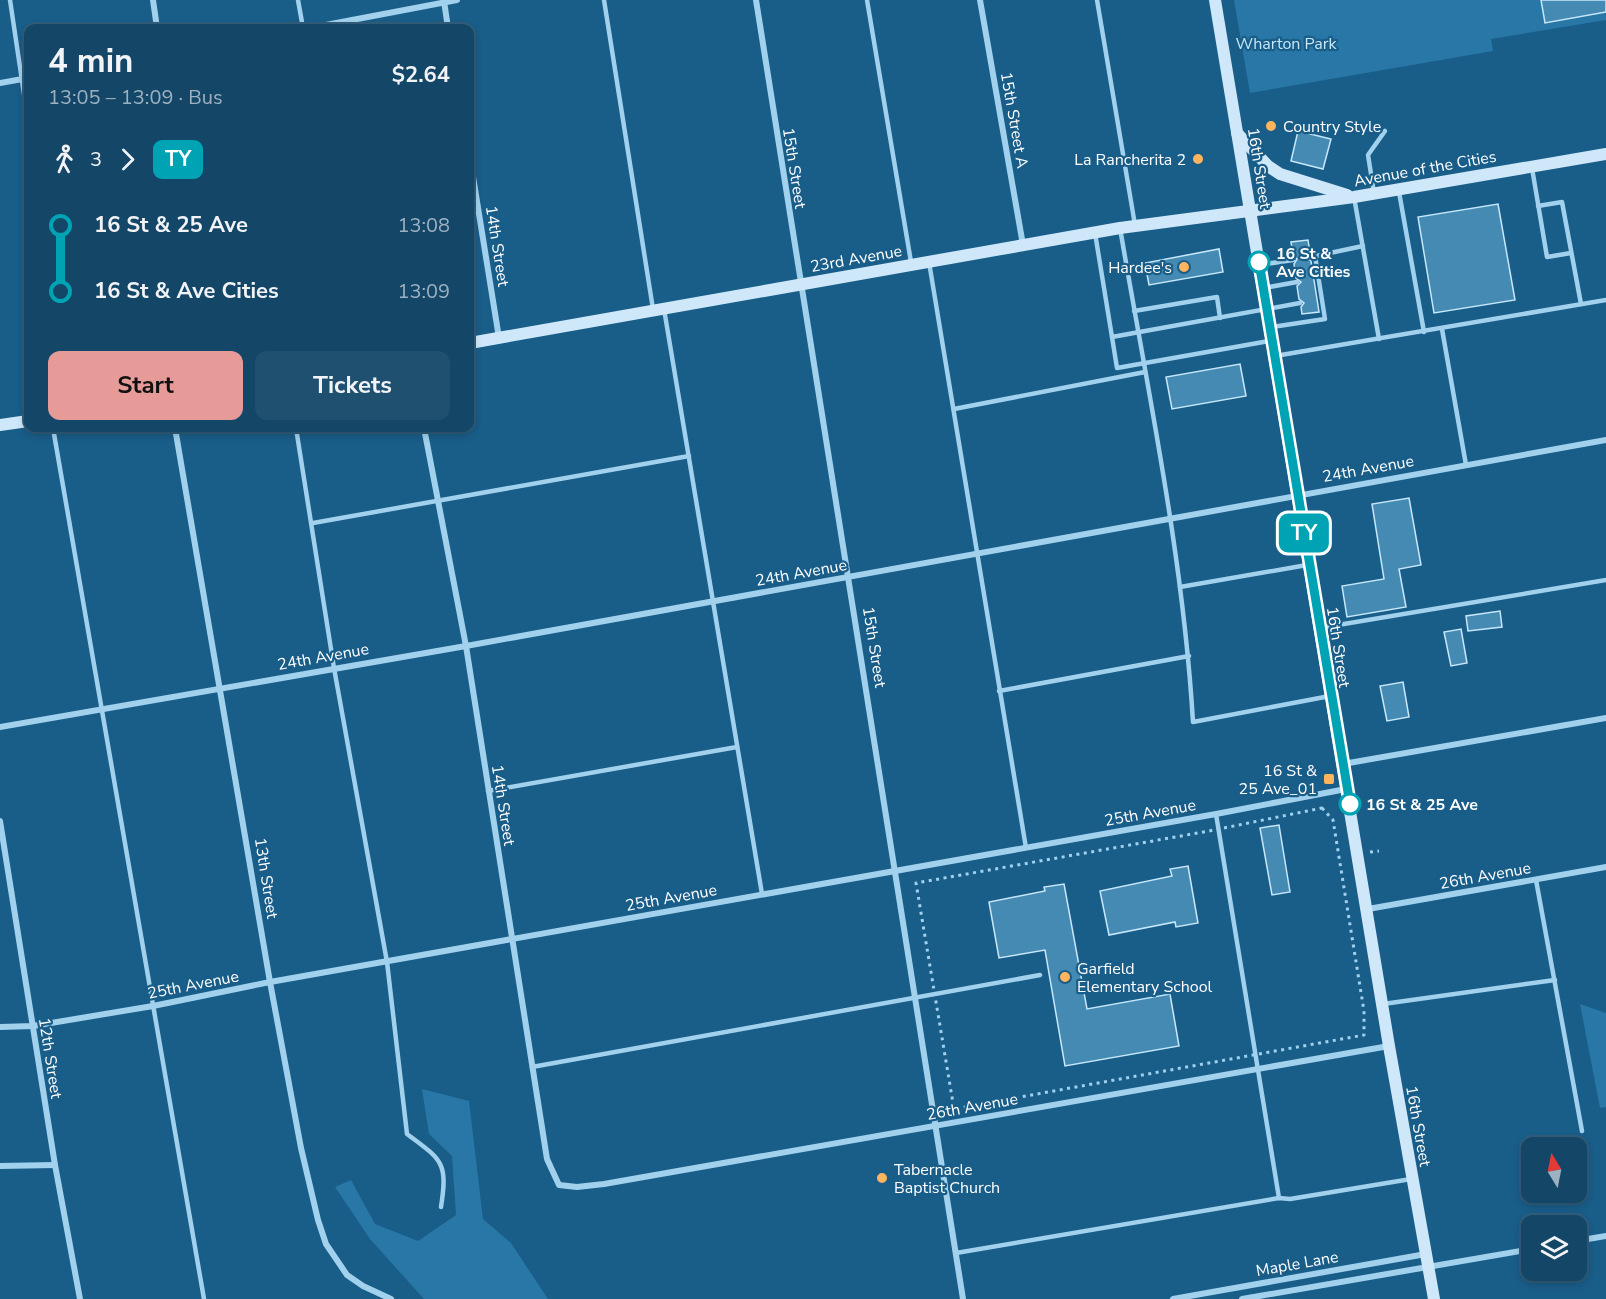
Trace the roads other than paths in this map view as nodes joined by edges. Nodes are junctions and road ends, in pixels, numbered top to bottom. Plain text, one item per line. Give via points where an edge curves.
1 (10, 0) edge
2 (153, 0) edge
3 (298, 0) edge
4 (457, 0) edge
5 (604, 0) edge
6 (756, 0) edge
7 (867, 0) edge
8 (980, 0) edge
9 (1097, 0) edge
10 (1215, 0) edge
11 (444, 1) edge
12 (156, 24) edge
13 (302, 24) edge
14 (330, 24) edge
15 (447, 24) edge
16 (24, 74) edge
17 (24, 79) edge
18 (0, 83) edge
19 (1385, 131) dead end
20 (1237, 133) junction
21 (1606, 154) edge
22 (1532, 167) junction
23 (474, 183) edge
24 (1399, 189) junction
25 (1374, 193) junction
26 (1354, 197) junction
27 (1538, 206) junction
28 (1250, 210) junction
29 (1135, 225) junction
30 (1120, 228) junction
31 (1095, 233) junction
32 (1023, 245) junction
33 (1363, 246) junction
34 (1571, 253) junction
35 (1293, 260) dead end
36 (929, 262) junction
37 (911, 265) junction
38 (1259, 265) junction
39 (1297, 282) dead end
40 (799, 285) junction
41 (1263, 288) junction
42 (1606, 300) edge
43 (1300, 303) dead end
44 (1581, 304) junction
45 (1267, 309) junction
46 (658, 310) junction
47 (1134, 311) junction
48 (1220, 318) junction
49 (1270, 328) junction
50 (1442, 329) junction
51 (1424, 332) junction
52 (1138, 333) junction
53 (1112, 337) junction
54 (499, 338) junction
55 (1379, 339) junction
56 (1272, 341) junction
57 (474, 342) edge
58 (1275, 356) junction
59 (1143, 363) junction
60 (1145, 372) junction
61 (954, 409) junction
62 (24, 422) edge
63 (0, 425) edge
64 (54, 432) edge
65 (177, 432) edge
66 (297, 432) edge
67 (425, 432) edge
68 (1606, 440) edge
69 (689, 456) junction
70 (1466, 465) junction
71 (1297, 495) junction
72 (437, 502) junction
73 (1170, 518) junction
74 (313, 523) junction
75 (978, 553) junction
76 (1309, 565) junction
77 (850, 576) junction
78 (1606, 580) edge
79 (1180, 587) junction
80 (713, 601) junction
81 (1320, 628) junction
82 (466, 646) junction
83 (1189, 656) junction
84 (334, 668) junction
85 (221, 687) junction
86 (999, 691) junction
87 (1330, 696) junction
88 (102, 709) junction
89 (1606, 718) edge
90 (0, 727) edge
91 (737, 747) junction
92 (1343, 764) junction
93 (1347, 788) junction
94 (488, 791) junction
95 (1216, 814) junction
96 (0, 821) edge
97 (1026, 849) junction
98 (1606, 867) edge
99 (895, 870) junction
100 (1536, 880) junction
101 (762, 894) junction
102 (1368, 909) junction
103 (511, 939) junction
104 (387, 962) junction
105 (1040, 975) dead end
106 (1555, 980) junction
107 (270, 982) junction
108 (915, 999) junction
109 (1383, 1004) junction
110 (153, 1006) junction
111 (33, 1026) junction
112 (0, 1027) edge
113 (1389, 1046) junction
114 (532, 1067) junction
115 (1260, 1070) junction
116 (937, 1126) junction
117 (1582, 1131) dead end
118 (55, 1165) junction
119 (0, 1166) edge
120 (1411, 1179) junction
121 (559, 1185) joint
122 (1279, 1198) junction
123 (441, 1207) dead end
124 (1606, 1236) edge
125 (1587, 1239) edge
126 (1521, 1250) edge
127 (956, 1253) junction
128 (1427, 1260) junction
129 (80, 1299) edge
130 (204, 1299) edge
131 (391, 1299) edge
132 (963, 1299) edge
133 (1173, 1299) edge
134 (1242, 1299) edge
135 (1434, 1299) edge

1 - 16 lane
2 - 12 street
3 - 13 lane
4 - 11 street
5 - 46 lane
6 - 40 street, 15th Street
7 - 37 lane
8 - 32 street, 15th Street A
9 - 29 lane
10 - 20 street, 16th Street
11 - 14 street
11 - 15 street
17 - 18 street
19 - 25 lane via 1368,155
20 - 26 street via 1280,174
20 - 28 street, 16th Street
21 - 22 street, Avenue of the Cities
22 - 24 street, Avenue of the Cities
22 - 27 lane
23 - 54 street, 14th Street
24 - 25 street, Avenue of the Cities
24 - 51 lane
25 - 26 street, Avenue of the Cities
26 - 28 street, Avenue of the Cities
26 - 33 lane
27 - 34 lane via 1562,202
27 - 34 lane via 1547,257
28 - 29 street, 23rd Avenue
28 - 38 street, 16th Street
29 - 30 street, 23rd Avenue
30 - 31 street, 23rd Avenue
30 - 47 lane
31 - 32 street, 23rd Avenue
31 - 53 lane
32 - 36 street, 23rd Avenue
33 - 49 lane via 1313,256 1325,319
33 - 55 lane
34 - 44 lane
35 - 38 lane
36 - 37 street, 23rd Avenue
36 - 61 lane
37 - 40 street, 23rd Avenue
38 - 41 street, 16th Street
39 - 41 lane
40 - 46 street, 23rd Avenue
40 - 77 street, 15th Street
41 - 45 street, 16th Street
42 - 44 lane
43 - 45 lane
44 - 50 lane
45 - 48 lane
45 - 49 street, 16th Street
46 - 54 street, 23rd Avenue
46 - 69 lane
47 - 48 lane via 1217,297
47 - 52 lane
48 - 52 lane
49 - 56 street, 16th Street
50 - 51 lane
50 - 70 lane
51 - 55 lane
52 - 53 lane
52 - 59 lane
53 - 59 lane via 1117,368
54 - 57 street, 23rd Avenue
55 - 58 lane
56 - 58 street, 16th Street
56 - 59 lane
58 - 71 street, 16th Street
59 - 60 lane
60 - 61 lane
60 - 73 lane
61 - 75 lane
62 - 63 street
64 - 88 lane
65 - 85 street, 13th Street
66 - 74 lane
67 - 72 street, 14th Street
68 - 70 street, 24th Avenue
69 - 72 lane
69 - 80 lane
70 - 71 street, 24th Avenue
71 - 73 street, 24th Avenue
71 - 76 street, 16th Street
72 - 74 lane
72 - 82 street, 14th Street
73 - 75 street, 24th Avenue
73 - 79 lane
74 - 84 lane
75 - 77 street, 24th Avenue
75 - 86 lane
76 - 79 lane
76 - 81 street, 16th Street
77 - 80 street, 24th Avenue
77 - 99 street, 15th Street
78 - 81 lane
79 - 83 lane
80 - 82 street, 24th Avenue
80 - 91 lane
81 - 87 street, 16th Street
82 - 84 street, 24th Avenue
82 - 94 street, 14th Street
83 - 86 lane
83 - 87 lane via 1193,722
84 - 85 street, 24th Avenue
84 - 104 lane
85 - 88 street, 24th Avenue
85 - 107 street, 13th Street
86 - 97 lane
87 - 92 street, 16th Street
88 - 90 street, 24th Avenue
88 - 110 lane
89 - 92 street
91 - 94 lane
91 - 101 lane
92 - 93 street, 16th Street
93 - 95 street, 25th Avenue
93 - 102 street, 16th Street
94 - 103 street, 14th Street
95 - 97 street, 25th Avenue
95 - 115 lane
96 - 111 street, 12th Street
97 - 99 street, 25th Avenue
98 - 100 street, 26th Avenue
99 - 101 street, 25th Avenue
99 - 108 street, 15th Street
100 - 102 street, 26th Avenue
100 - 106 lane
101 - 103 street, 25th Avenue
102 - 109 street, 16th Street
103 - 104 street, 25th Avenue
103 - 114 street, 14th Street
104 - 107 street, 25th Avenue
104 - 123 lane via 407,1134 438,1157 445,1180
105 - 108 lane
106 - 109 lane
106 - 117 lane
107 - 110 street, 25th Avenue
107 - 131 street, 13th Street via 301,1148 326,1244 347,1275
108 - 114 lane
108 - 116 street, 15th Street
109 - 113 street, 16th Street
110 - 111 street, 25th Avenue
110 - 130 lane
111 - 112 street, 25th Avenue
111 - 118 street, 12th Street
113 - 115 street, 26th Avenue
113 - 120 street, 16th Street
114 - 121 street, 14th Street via 547,1159
115 - 116 street, 26th Avenue
115 - 122 lane
116 - 121 street, 26th Avenue via 604,1184
116 - 127 street, 15th Street
118 - 119 street
118 - 129 street, 12th Street
120 - 122 lane
120 - 128 street, 16th Street
122 - 127 lane
124 - 125 street
126 - 128 street
127 - 132 street, 15th Street
128 - 133 street, Maple Lane
128 - 134 street, Maple Lane
128 - 135 street, 16th Street

